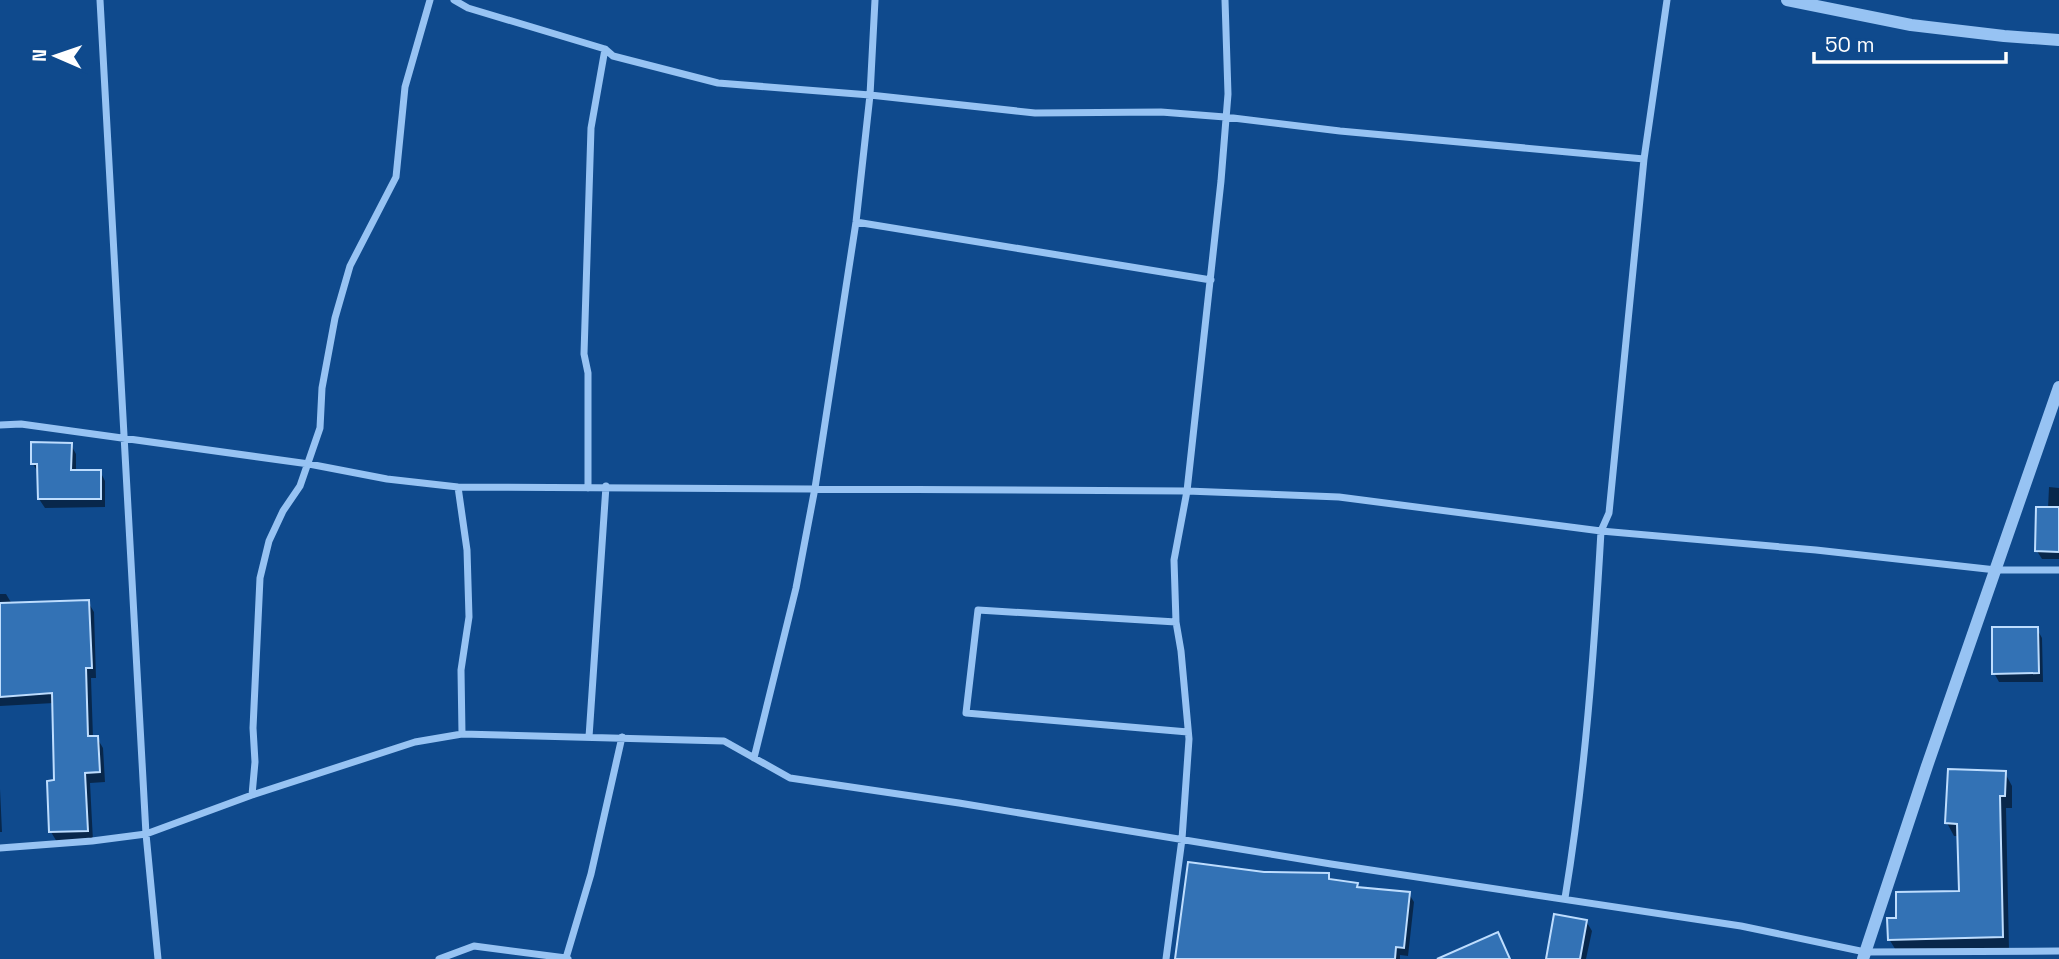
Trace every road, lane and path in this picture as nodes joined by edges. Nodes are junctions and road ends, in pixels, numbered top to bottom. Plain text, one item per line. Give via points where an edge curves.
1 (100, 0) edge
2 (430, 0) edge
3 (454, 0) edge
4 (875, 0) edge
5 (1225, 0) edge
6 (1667, 0) edge
7 (1787, 0) edge
8 (2059, 40) edge
9 (605, 49) junction
10 (870, 95) junction
11 (1225, 117) junction
12 (1644, 159) junction
13 (856, 222) junction
14 (1210, 280) junction
15 (2059, 387) edge
16 (0, 425) edge
17 (126, 440) junction
18 (309, 464) junction
19 (606, 486) junction
20 (458, 487) junction
21 (588, 488) junction
22 (815, 488) junction
23 (1186, 491) junction
24 (1601, 531) junction
25 (1996, 570) junction
26 (2059, 570) edge
27 (1176, 622) junction
28 (1188, 732) junction
29 (462, 734) junction
30 (590, 737) junction
31 (622, 737) junction
32 (754, 758) junction
33 (251, 795) junction
34 (146, 834) junction
35 (1182, 839) junction
36 (0, 848) edge
37 (1565, 898) junction
38 (2059, 951) edge
39 (1864, 956) edge
40 (159, 959) edge
41 (439, 959) edge
42 (567, 959) edge
43 (1166, 959) edge

1 - 17 street
2 - 18 street via 405,88 396,177 350,266 334,318 320,428
3 - 9 street
4 - 10 street
5 - 11 street
6 - 12 street
7 - 8 street via 1911,25
9 - 10 street via 613,56 718,83
9 - 21 street via 591,128 584,345
10 - 11 street via 1034,113
10 - 13 street
11 - 12 street
11 - 14 street
12 - 24 street via 1609,513
13 - 14 street
13 - 22 street
14 - 23 street
15 - 25 street
16 - 17 street
17 - 18 street
17 - 34 street
18 - 20 street
18 - 33 street via 269,541 260,578
19 - 21 street
19 - 22 street
19 - 30 street
20 - 21 street
20 - 29 street via 467,550 469,617 461,670
22 - 23 street
22 - 32 street via 796,589
23 - 24 street via 1339,496
23 - 27 street via 1174,560
24 - 25 street
24 - 37 street via 1587,736
25 - 26 street
25 - 39 street
27 - 28 street
27 - 28 street via 978,610 967,713
28 - 35 street
29 - 30 street
29 - 33 street via 415,742
30 - 31 street
31 - 32 street via 724,741
31 - 42 street
32 - 35 street via 790,778
33 - 34 street
34 - 36 street
34 - 40 street
35 - 37 street
35 - 43 street
37 - 39 street via 1741,926
38 - 39 street
41 - 42 street via 474,946

